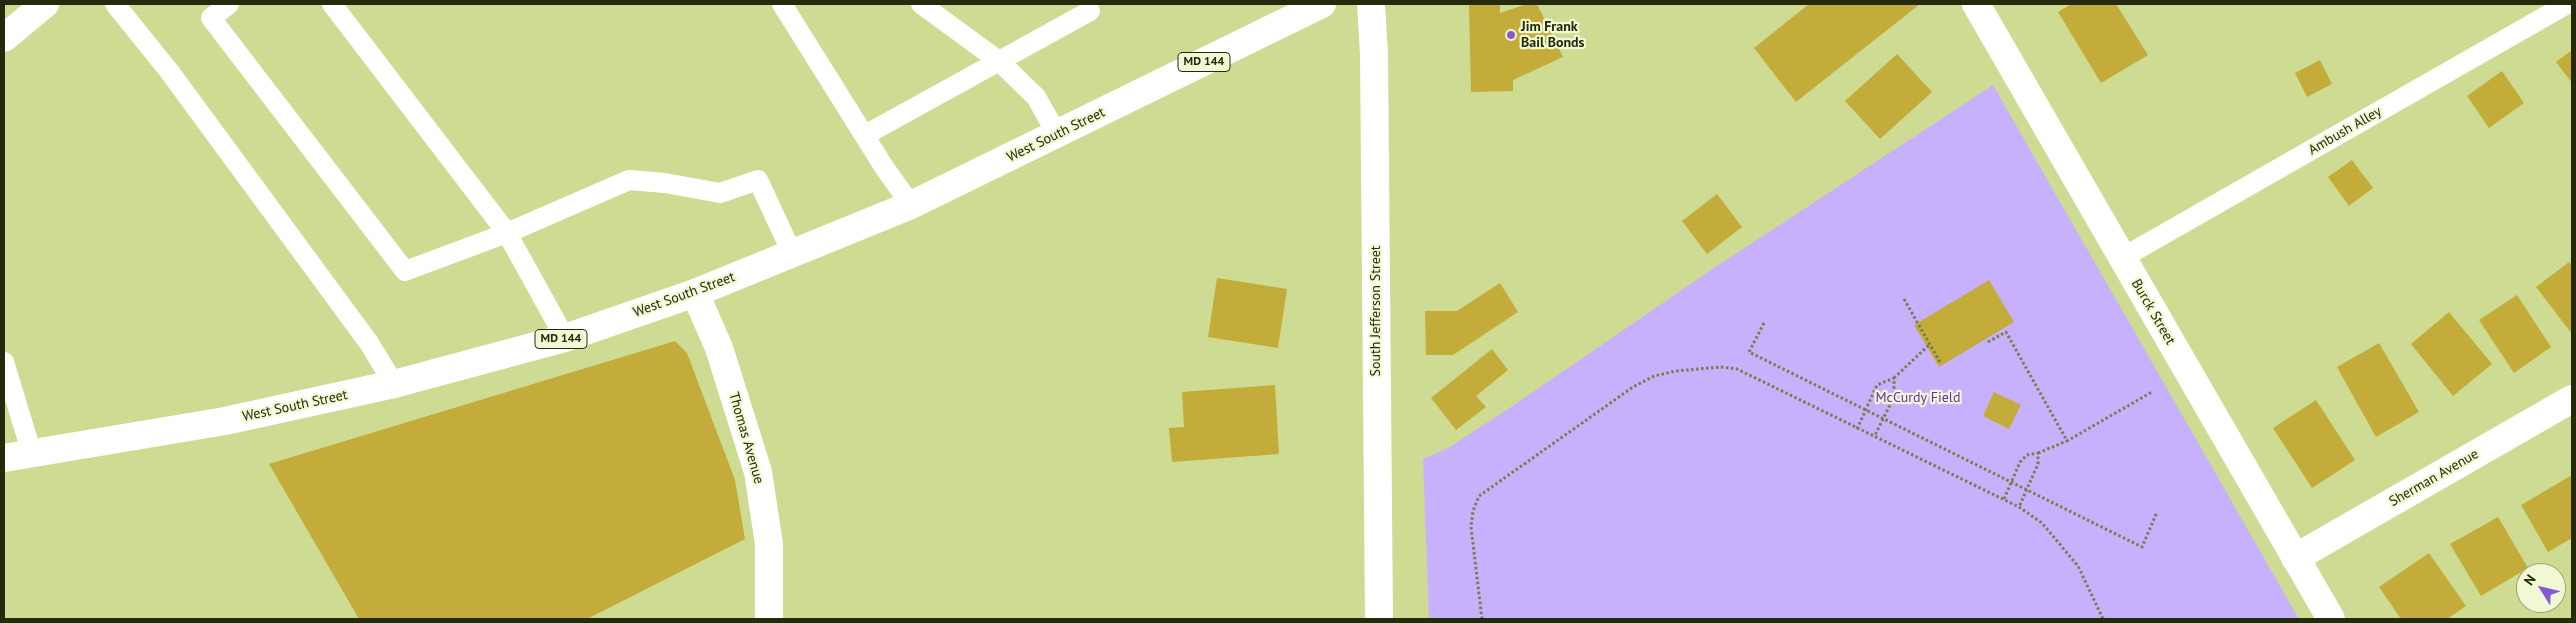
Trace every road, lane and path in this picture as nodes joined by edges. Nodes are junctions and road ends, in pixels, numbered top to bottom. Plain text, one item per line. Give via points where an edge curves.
1 (45, 4) edge
2 (115, 4) edge
3 (229, 4) edge
4 (332, 4) edge
5 (782, 4) edge
6 (921, 4) edge
7 (1322, 4) edge
8 (1371, 4) edge
9 (1976, 4) edge
10 (2567, 4) edge
11 (1090, 11) dead end
12 (6, 33) edge
13 (999, 61) junction
14 (1057, 134) junction
15 (865, 135) junction
16 (911, 205) junction
17 (507, 233) junction
18 (792, 253) junction
19 (2122, 258) junction
20 (695, 293) junction
21 (1904, 299) dead end
22 (1764, 323) dead end
23 (565, 338) junction
24 (1988, 342) dead end
25 (1930, 344) junction
26 (4, 364) edge
27 (1941, 364) dead end
28 (1894, 378) junction
29 (394, 384) junction
30 (2152, 392) dead end
31 (2572, 399) edge
32 (1866, 410) junction
33 (1884, 419) junction
34 (1857, 429) junction
35 (1874, 437) junction
36 (2068, 441) junction
37 (32, 454) junction
38 (2038, 454) junction
39 (4, 458) edge
40 (2011, 483) junction
41 (2026, 490) junction
42 (2004, 500) junction
43 (2019, 508) junction
44 (2157, 512) dead end
45 (2295, 558) junction
46 (769, 619) edge
47 (1379, 619) edge
48 (1482, 619) edge
49 (2104, 619) edge
50 (2331, 619) edge

1 - 12 main road
2 - 29 lane via 369,343
3 - 17 lane via 211,18 406,271
4 - 17 lane
5 - 15 lane
6 - 13 lane
7 - 14 main road, West South Street / MD 144
8 - 47 main road, South Jefferson Street
9 - 19 main road, Burck Street
10 - 19 lane, Ambush Alley
11 - 13 lane
13 - 14 lane via 1036,97
13 - 15 lane
14 - 16 main road, West South Street / MD 144
15 - 16 lane
16 - 18 main road, West South Street / MD 144
17 - 18 lane via 629,180 720,193 758,180
17 - 23 lane
18 - 20 main road, West South Street / MD 144
19 - 45 main road, Burck Street
20 - 23 main road, West South Street / MD 144
20 - 46 main road, Thomas Avenue via 719,348 758,472 769,544
21 - 25 path
22 - 32 path via 1749,352
23 - 29 main road, West South Street / MD 144
24 - 36 path via 2006,332
25 - 27 path
25 - 28 path
26 - 37 lane
28 - 32 path via 1877,385
28 - 33 path via 1894,397
29 - 37 main road, West South Street / MD 144 via 225,421
30 - 36 path
31 - 45 main road, Sherman Avenue
32 - 33 path
32 - 34 path
33 - 35 path
33 - 40 path
34 - 35 path
34 - 48 path via 1736,369 1696,368 1654,376 1633,387 1478,496 1471,527
35 - 42 path
36 - 38 path
37 - 39 main road, West South Street / MD 144
38 - 40 path via 2027,454
38 - 41 path via 2038,464
40 - 41 path
40 - 42 path
41 - 43 path
41 - 44 path via 2142,548
42 - 43 path
43 - 49 path via 2042,523 2078,566
45 - 50 main road, Burck Street

